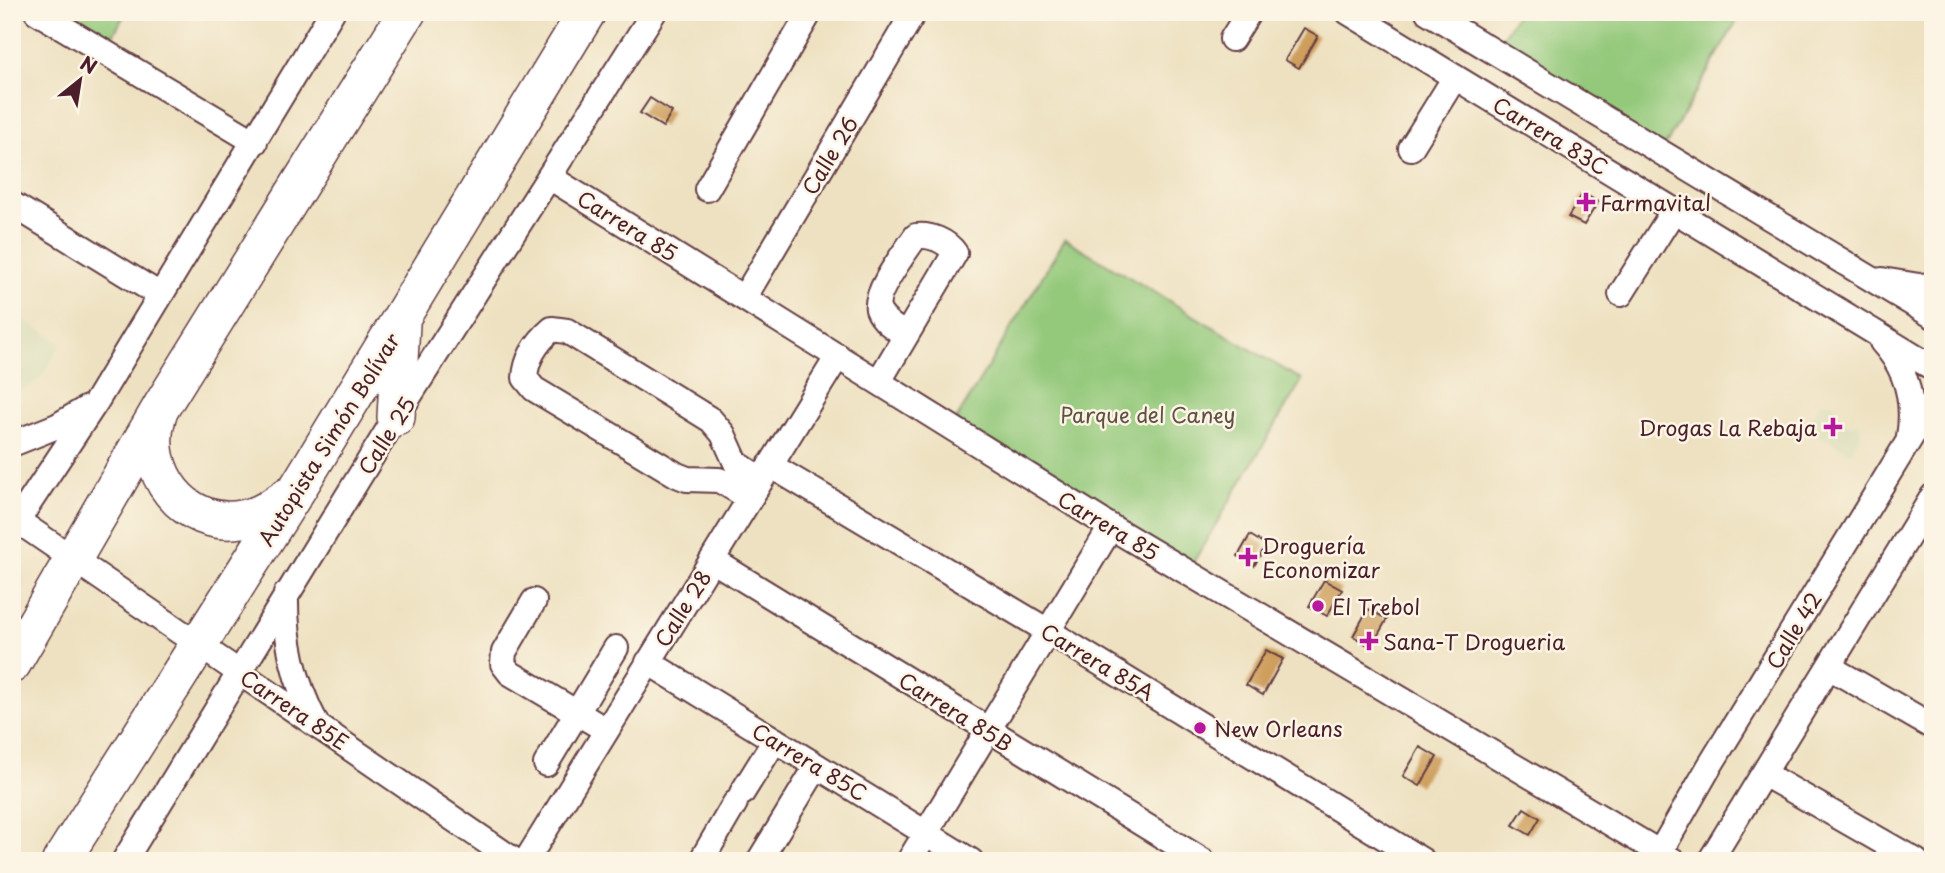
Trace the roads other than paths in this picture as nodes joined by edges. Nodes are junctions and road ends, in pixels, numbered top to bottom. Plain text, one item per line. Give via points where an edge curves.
1 (37, 12) edge
2 (332, 12) edge
3 (407, 12) edge
4 (654, 12) edge
5 (810, 12) edge
6 (914, 12) edge
7 (1249, 12) edge
8 (1348, 12) edge
9 (1428, 12) edge
10 (585, 20) edge
11 (1465, 35) junction
12 (1232, 39) dead end
13 (1448, 73) junction
14 (1550, 87) junction
15 (1529, 122) junction
16 (255, 142) junction
17 (1412, 148) dead end
18 (551, 178) junction
19 (707, 189) dead end
20 (12, 204) edge
21 (1674, 210) junction
22 (1851, 269) junction
23 (1933, 285) edge
24 (1621, 294) dead end
25 (160, 295) junction
26 (744, 298) junction
27 (1933, 316) edge
28 (401, 320) junction
29 (1869, 330) junction
30 (906, 335) dead end
31 (838, 356) junction
32 (1933, 368) edge
33 (879, 381) junction
34 (1933, 401) edge
35 (96, 402) junction
36 (163, 404) junction
37 (397, 417) junction
38 (1909, 440) junction
39 (12, 444) edge
40 (760, 481) junction
41 (296, 491) junction
42 (1933, 496) edge
43 (14, 522) edge
44 (1111, 527) junction
45 (75, 559) junction
46 (712, 560) junction
47 (286, 594) junction
48 (534, 601) dead end
49 (1048, 631) junction
50 (200, 645) junction
51 (616, 648) dead end
52 (648, 662) junction
53 (12, 664) edge
54 (1829, 667) junction
55 (239, 671) junction
56 (578, 713) junction
57 (316, 723) junction
58 (1933, 727) edge
59 (606, 730) junction
60 (988, 731) junction
61 (775, 740) junction
62 (546, 764) dead end
63 (817, 766) junction
64 (1764, 774) junction
65 (926, 832) junction
66 (484, 852) edge
67 (1663, 858) edge
68 (61, 861) edge
69 (124, 861) edge
70 (515, 861) edge
71 (526, 861) edge
72 (701, 861) edge
73 (759, 861) edge
74 (909, 861) edge
75 (971, 861) edge
76 (1203, 861) edge
77 (1423, 861) edge
78 (1710, 861) edge
79 (1916, 861) edge

1 - 16 street
2 - 16 street
3 - 36 highway
4 - 18 street, Calle 25
5 - 19 street
6 - 26 street, Calle 26
7 - 12 street
8 - 13 street, Carrera 83C
9 - 11 street, Carrera 83C
10 - 28 highway, Autopista Simón Bolívar
11 - 13 street via 1470,47 1467,61
11 - 14 street, Carrera 83C
13 - 15 street, Carrera 83C
13 - 17 street
14 - 15 street via 1539,87 1526,97 1524,113
14 - 22 street, Carrera 83C
15 - 21 street, Carrera 83C
16 - 25 street
18 - 26 street, Carrera 85
18 - 37 street, Calle 25
20 - 25 street
21 - 24 street
21 - 29 street, Carrera 83C
22 - 23 street via 1884,281
22 - 27 street, Carrera 83C
25 - 35 street
26 - 31 street, Carrera 85
28 - 37 highway
28 - 41 highway, Autopista Simón Bolívar
29 - 32 street, Carrera 83C
29 - 38 street via 1884,343 1906,379 1911,399
30 - 33 street
31 - 33 street, Carrera 85
31 - 40 street, Calle 28
33 - 44 street, Carrera 85
34 - 38 street, Calle 42
35 - 39 street via 57,426
35 - 43 street
36 - 41 highway via 154,426 155,463 165,485 182,504 204,516 241,520 266,511
36 - 45 highway
37 - 47 street, Calle 25
38 - 67 street, Calle 42 via 1709,767
40 - 40 street via 736,463 711,420 567,331 552,330 541,338 526,365 525,379 534,389 677,475
40 - 46 street, Calle 28
40 - 49 street, Carrera 85A
41 - 50 highway, Autopista Simón Bolívar
42 - 54 street
43 - 45 street
44 - 49 street
44 - 67 street, Carrera 85
45 - 50 street, Carrera 85E
45 - 53 highway
46 - 52 street, Calle 28
46 - 60 street, Carrera 85B
47 - 55 street, Calle 25
47 - 57 street via 289,651
48 - 56 street via 504,652 503,664 510,673
49 - 60 street
49 - 77 street, Carrera 85A
50 - 55 street, Carrera 85E
50 - 68 highway, Autopista Simón Bolívar
51 - 56 street
52 - 59 street, Calle 28
52 - 61 street, Carrera 85C
54 - 58 street
54 - 64 street
55 - 57 street, Carrera 85E
55 - 69 street, Calle 25
56 - 59 street
56 - 62 street
57 - 66 street, Carrera 85E
59 - 71 street, Calle 28
60 - 65 street
60 - 76 street, Carrera 85B
61 - 63 street, Carrera 85C
61 - 72 street
63 - 65 street, Carrera 85C
63 - 73 street
64 - 78 street
64 - 79 street
65 - 74 street
65 - 75 street, Carrera 85C
66 - 70 street, Carrera 85E

